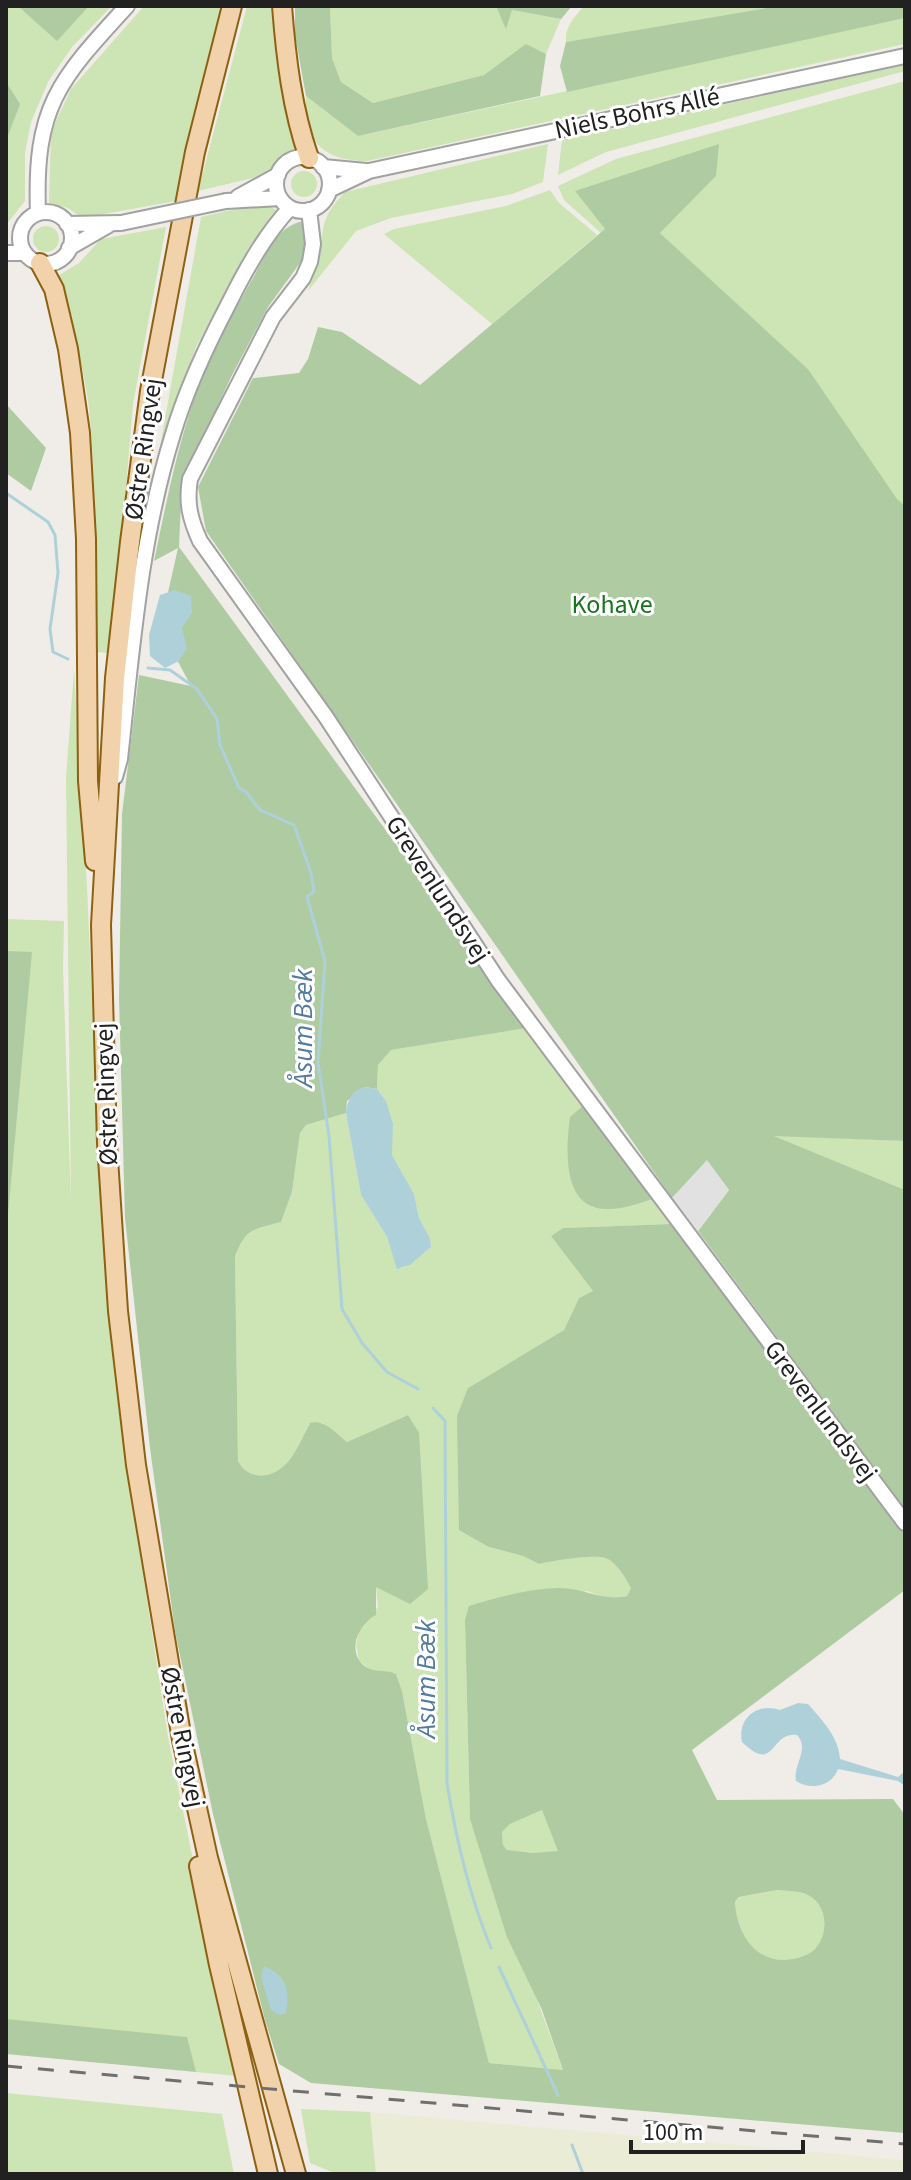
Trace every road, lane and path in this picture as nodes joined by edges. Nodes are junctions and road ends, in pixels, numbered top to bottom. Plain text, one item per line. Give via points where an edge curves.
1 (127, 6) edge
2 (232, 6) edge
3 (282, 6) edge
4 (905, 56) edge
5 (316, 162) junction
6 (369, 171) junction
7 (278, 175) junction
8 (329, 190) junction
9 (230, 200) junction
10 (285, 203) junction
11 (309, 210) junction
12 (38, 213) junction
13 (67, 224) junction
14 (115, 224) junction
15 (21, 231) junction
16 (6, 240) edge
17 (69, 248) junction
18 (6, 253) edge
19 (32, 258) junction
20 (108, 804) junction
21 (101, 925) junction
22 (905, 1523) edge
23 (182, 1740) junction
24 (268, 2174) edge
25 (296, 2174) edge

1 - 12 street via 80,57 55,94 43,126
2 - 20 main road, Østre Ringvej via 195,152 150,391 115,678
3 - 5 main road via 286,66 299,130
4 - 6 street, Niels Bohrs Allé
5 - 6 street, Niels Bohrs Allé
5 - 7 street via 290,161
5 - 8 street via 329,177
6 - 8 street, Niels Bohrs Allé
7 - 9 street
7 - 10 street via 276,189
8 - 11 street via 322,203
9 - 10 street
9 - 14 street, bridge
10 - 11 street
10 - 20 street via 203,353 173,433 151,517 120,759
11 - 22 street, Grevenlundsvej via 310,262 273,317 190,479 189,518 498,980
12 - 13 street via 54,214
12 - 15 street
13 - 14 street
13 - 17 street
14 - 17 street
15 - 16 street
15 - 19 street via 21,242
17 - 19 street via 57,261
18 - 19 street
19 - 21 main road via 54,289 80,433 88,781
20 - 21 main road, Østre Ringvej
21 - 23 main road, Østre Ringvej via 118,1311 136,1465
23 - 24 main road via 216,1950
23 - 25 main road, Østre Ringvej via 208,1858

